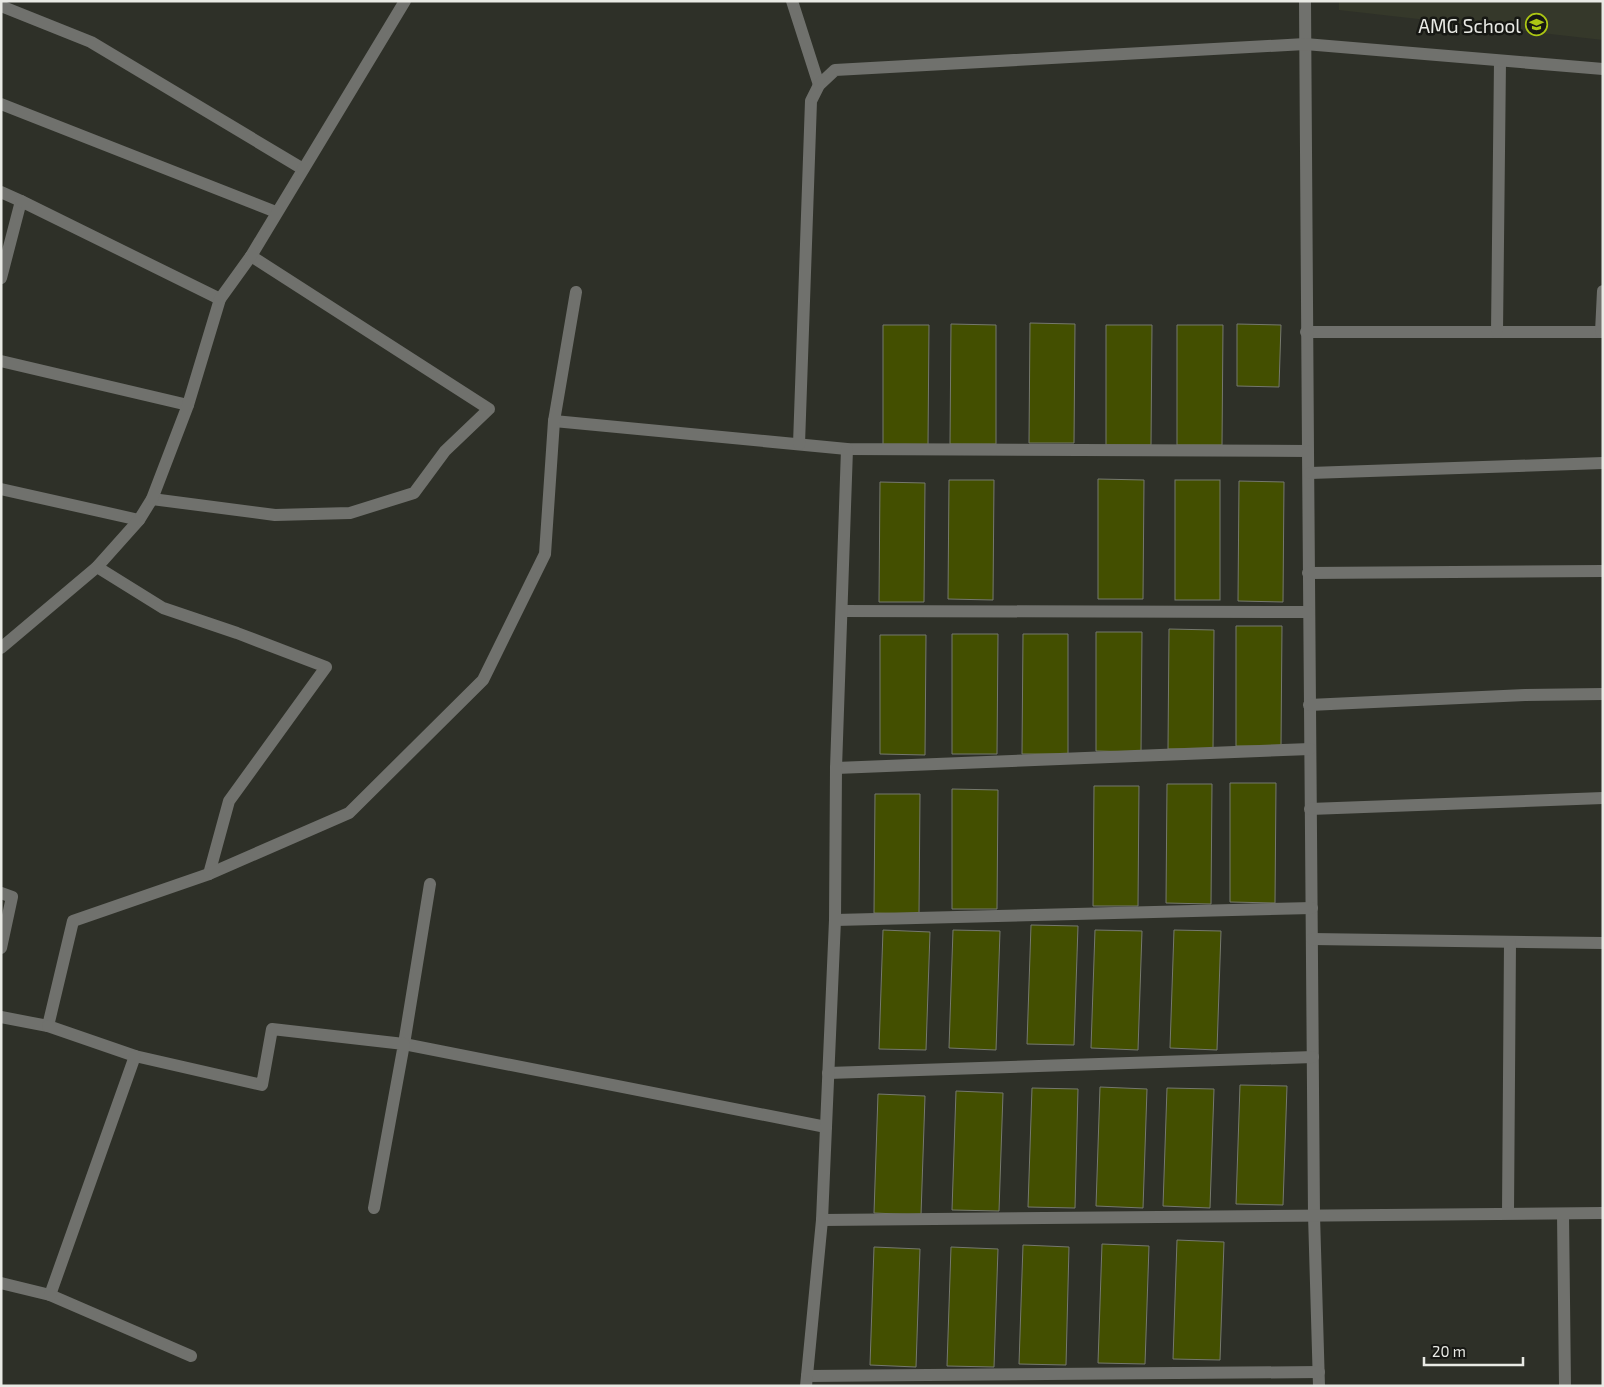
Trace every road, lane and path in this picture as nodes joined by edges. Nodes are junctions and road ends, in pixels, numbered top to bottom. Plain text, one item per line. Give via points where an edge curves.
1 (405, 1) edge
2 (792, 1) edge
3 (1305, 1) edge
4 (1, 6) edge
5 (1306, 44) junction
6 (1500, 61) junction
7 (1603, 69) edge
8 (819, 85) junction
9 (1, 104) edge
10 (303, 169) junction
11 (1, 192) edge
12 (21, 201) junction
13 (276, 212) junction
14 (251, 256) junction
15 (1, 278) edge
16 (1603, 291) edge
17 (576, 292) dead end
18 (220, 299) junction
19 (1306, 332) junction
20 (1497, 332) junction
21 (1602, 332) edge
22 (1, 361) edge
23 (188, 405) junction
24 (554, 421) junction
25 (799, 444) junction
26 (847, 449) junction
27 (1308, 451) junction
28 (1603, 463) edge
29 (1310, 473) junction
30 (1, 490) edge
31 (152, 499) junction
32 (139, 520) junction
33 (97, 568) junction
34 (1603, 571) edge
35 (1308, 573) junction
36 (842, 611) junction
37 (1309, 612) junction
38 (1, 648) edge
39 (1603, 694) edge
40 (1309, 706) junction
41 (1310, 749) junction
42 (836, 768) junction
43 (1603, 798) edge
44 (1310, 809) junction
45 (209, 874) junction
46 (430, 884) dead end
47 (1, 893) edge
48 (1312, 908) junction
49 (835, 920) junction
50 (1312, 939) junction
51 (1510, 942) junction
52 (1603, 943) edge
53 (1, 948) edge
54 (1, 1017) edge
55 (48, 1026) junction
56 (404, 1044) junction
57 (135, 1056) junction
58 (1313, 1056) junction
59 (828, 1073) junction
60 (826, 1127) junction
61 (374, 1208) dead end
62 (1508, 1213) junction
63 (1603, 1213) edge
64 (1563, 1214) junction
65 (1314, 1215) junction
66 (822, 1220) junction
67 (1, 1283) edge
68 (50, 1295) junction
69 (190, 1356) dead end
70 (1319, 1372) junction
71 (806, 1381) edge
72 (1319, 1386) edge
73 (1564, 1386) edge

1 - 10 street
2 - 8 street
3 - 5 street
4 - 10 street via 90,42
5 - 6 street
5 - 8 street via 835,70
5 - 19 street
6 - 7 street
6 - 20 street
8 - 25 street via 811,101
9 - 13 street
10 - 13 street
11 - 12 street
12 - 15 street
12 - 18 street
13 - 14 street
14 - 18 street
14 - 31 street via 489,409 444,451 414,493 350,513 274,515
16 - 21 street
17 - 24 street
18 - 23 street
19 - 20 street
19 - 27 street
20 - 21 street
22 - 23 street
23 - 31 street
24 - 25 street
24 - 45 street via 545,554 483,680 349,813
25 - 26 street
26 - 27 street
26 - 36 street
27 - 29 street
28 - 29 street
29 - 35 street
30 - 32 street
31 - 32 street
32 - 33 street
33 - 38 street
33 - 45 street via 163,608 326,667 229,801
34 - 35 street
35 - 37 street
36 - 37 street
36 - 42 street
37 - 40 street
39 - 40 street via 1525,694
40 - 41 street
41 - 42 street
41 - 44 street
42 - 49 street
43 - 44 street
44 - 48 street
45 - 55 street via 72,921
46 - 56 street
47 - 53 street via 12,897
48 - 49 street
48 - 50 street
49 - 59 street
50 - 51 street
50 - 58 street
51 - 52 street
51 - 62 street
54 - 55 street
55 - 57 street
56 - 57 street via 272,1029 262,1085
56 - 60 street
56 - 61 street
57 - 68 street
58 - 59 street
58 - 65 street
59 - 60 street
60 - 66 street
62 - 64 street
62 - 65 street
63 - 64 street
64 - 73 street
65 - 66 street
65 - 70 street
66 - 71 street
67 - 68 street
68 - 69 street
70 - 71 street
70 - 72 street

